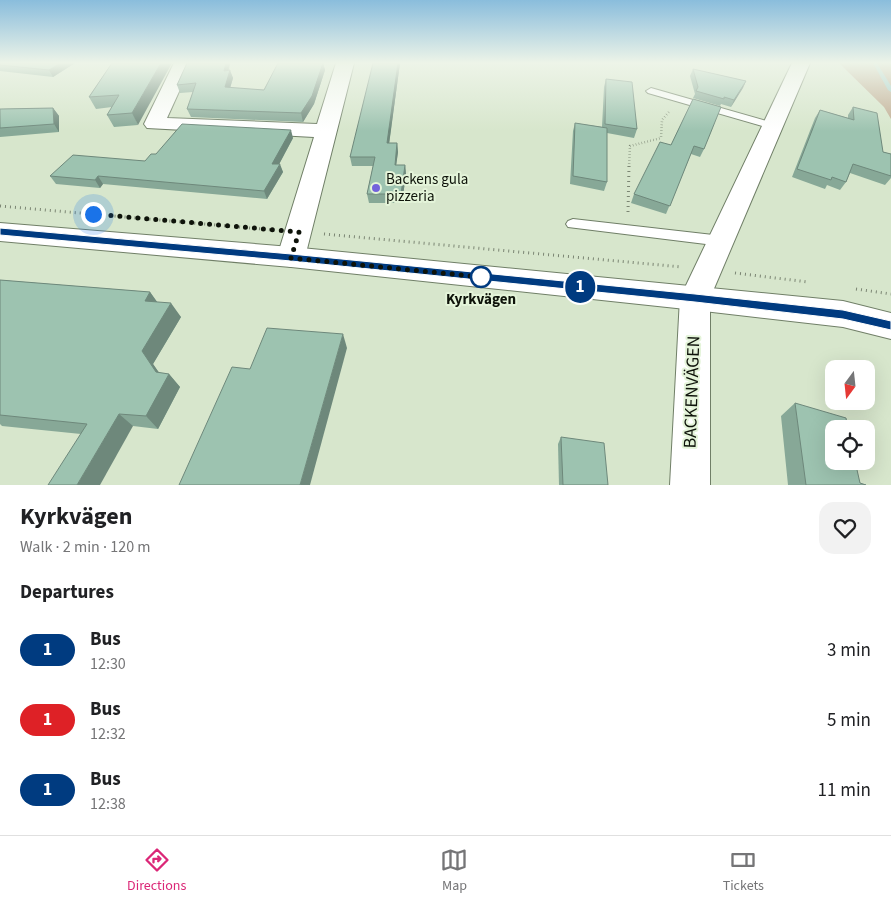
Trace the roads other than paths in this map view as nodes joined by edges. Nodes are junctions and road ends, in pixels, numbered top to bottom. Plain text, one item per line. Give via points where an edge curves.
1 (172, 86) edge
2 (338, 86) edge
3 (791, 86) edge
4 (651, 91) dead end
5 (773, 126) junction
6 (325, 132) junction
7 (573, 224) dead end
8 (0, 232) edge
9 (722, 240) junction
10 (295, 245) junction
11 (702, 284) junction
12 (891, 326) edge
13 (690, 485) edge

1 - 6 street via 154,124
2 - 6 street
3 - 5 street
4 - 5 lane
5 - 9 street
6 - 10 street
7 - 9 lane
8 - 10 street
9 - 11 street
10 - 11 street
11 - 12 street
11 - 13 street, BACKENVÄGEN

